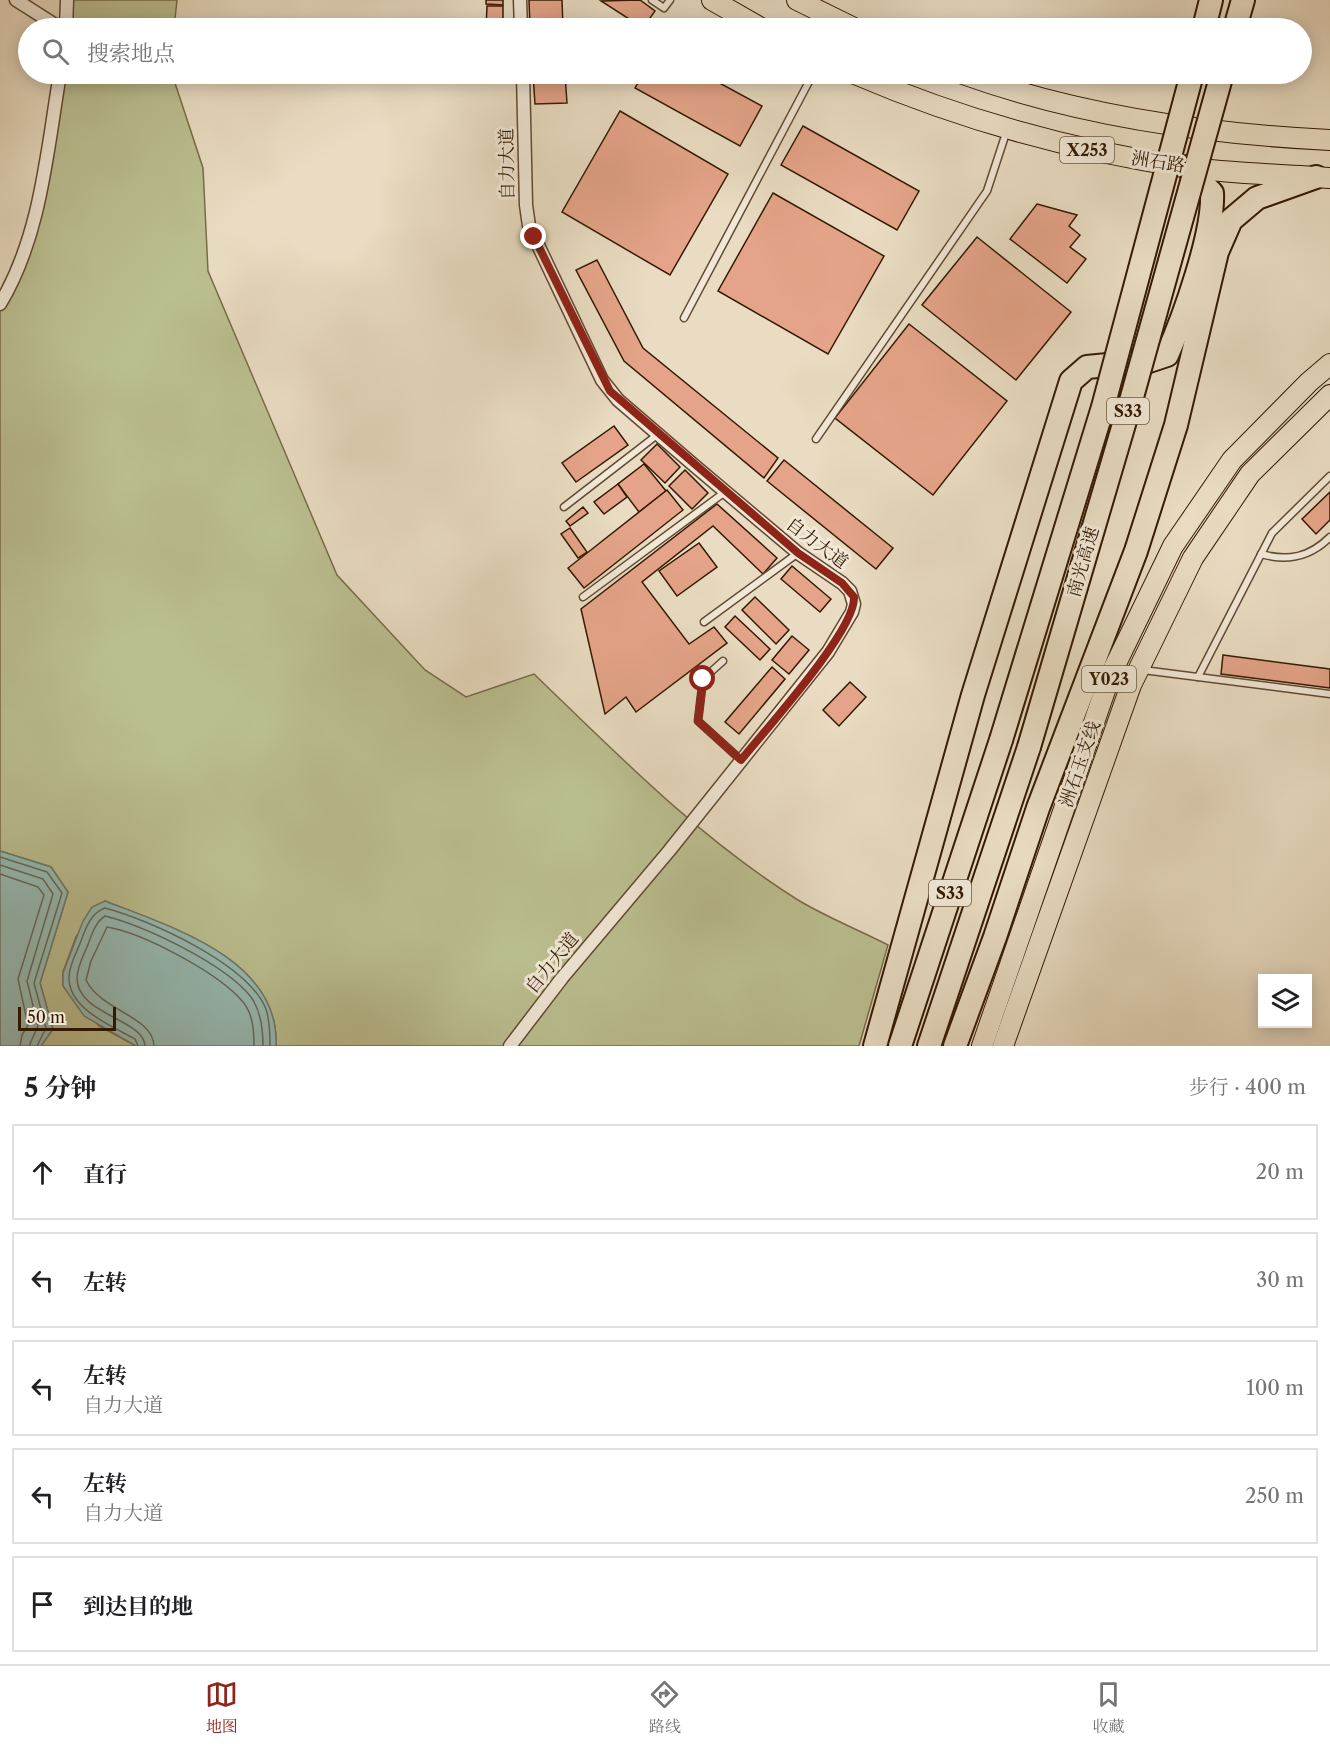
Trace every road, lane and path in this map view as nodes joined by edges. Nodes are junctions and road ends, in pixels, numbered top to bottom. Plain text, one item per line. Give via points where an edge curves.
1 (16, 0) edge
2 (67, 0) edge
3 (520, 0) edge
4 (652, 0) edge
5 (670, 0) edge
6 (712, 0) edge
7 (797, 0) edge
8 (1211, 0) edge
9 (1243, 0) edge
10 (44, 18) edge
11 (66, 18) edge
12 (521, 18) edge
13 (744, 18) edge
14 (834, 18) edge
15 (1206, 18) edge
16 (1238, 18) edge
17 (58, 84) edge
18 (523, 84) edge
19 (808, 84) edge
20 (883, 84) edge
21 (996, 84) edge
22 (1189, 84) edge
23 (1219, 84) edge
24 (1008, 129) junction
25 (1330, 140) edge
26 (1187, 167) junction
27 (1323, 178) edge
28 (0, 304) edge
29 (684, 318) dead end
30 (1330, 364) edge
31 (1330, 395) edge
32 (658, 434) junction
33 (816, 439) dead end
34 (1330, 476) edge
35 (725, 492) junction
36 (564, 507) dead end
37 (1330, 537) edge
38 (798, 553) junction
39 (1261, 554) junction
40 (584, 597) dead end
41 (704, 622) dead end
42 (723, 661) dead end
43 (1139, 669) junction
44 (1198, 677) junction
45 (1330, 694) edge
46 (741, 760) junction
47 (510, 1046) edge
48 (875, 1046) edge
49 (900, 1046) edge
50 (929, 1046) edge
51 (955, 1046) edge
52 (982, 1046) edge
53 (1003, 1046) edge

1 - 10 street
2 - 11 street
3 - 12 street
4 - 5 lane via 664,8
6 - 13 main road
7 - 14 main road
8 - 15 highway
9 - 16 highway
17 - 28 street via 42,183 26,246
18 - 32 street, 自力大道 via 529,226 602,380 618,400
19 - 29 lane
20 - 24 main road, 洲石路 / X253
21 - 25 main road, X253 via 1048,100 1169,124
22 - 49 highway, 南光高速 / S33, bridge via 1103,407 1001,740
23 - 50 highway, 南光高速 / S33, bridge via 1029,747
24 - 26 main road, 洲石路 / X253 via 1112,155
24 - 33 lane via 987,191
26 - 27 main road, 洲石路 / X253
26 - 48 highway via 1212,193 1213,214 1179,330 1167,355 1149,362 1087,367 1071,381 973,695
27 - 51 highway via 1257,198 1231,220 1216,252 1176,425 1136,551 1038,808
30 - 52 main road, 洲石玉支线 / Y023 via 1232,460 1173,546 1110,676
31 - 43 main road, 洲石玉支线 / Y023 via 1250,474 1193,558
32 - 35 street, 自力大道
32 - 36 lane
34 - 39 lane via 1272,533
35 - 38 street, 自力大道
35 - 40 lane
37 - 39 lane via 1319,548 1297,557
38 - 41 lane
38 - 46 street, 自力大道 via 850,591 852,612 828,652
39 - 44 lane
42 - 46 lane via 703,679 698,721
43 - 44 lane
43 - 53 main road, 洲石玉支线 / Y023
44 - 45 lane
46 - 47 street, 自力大道

